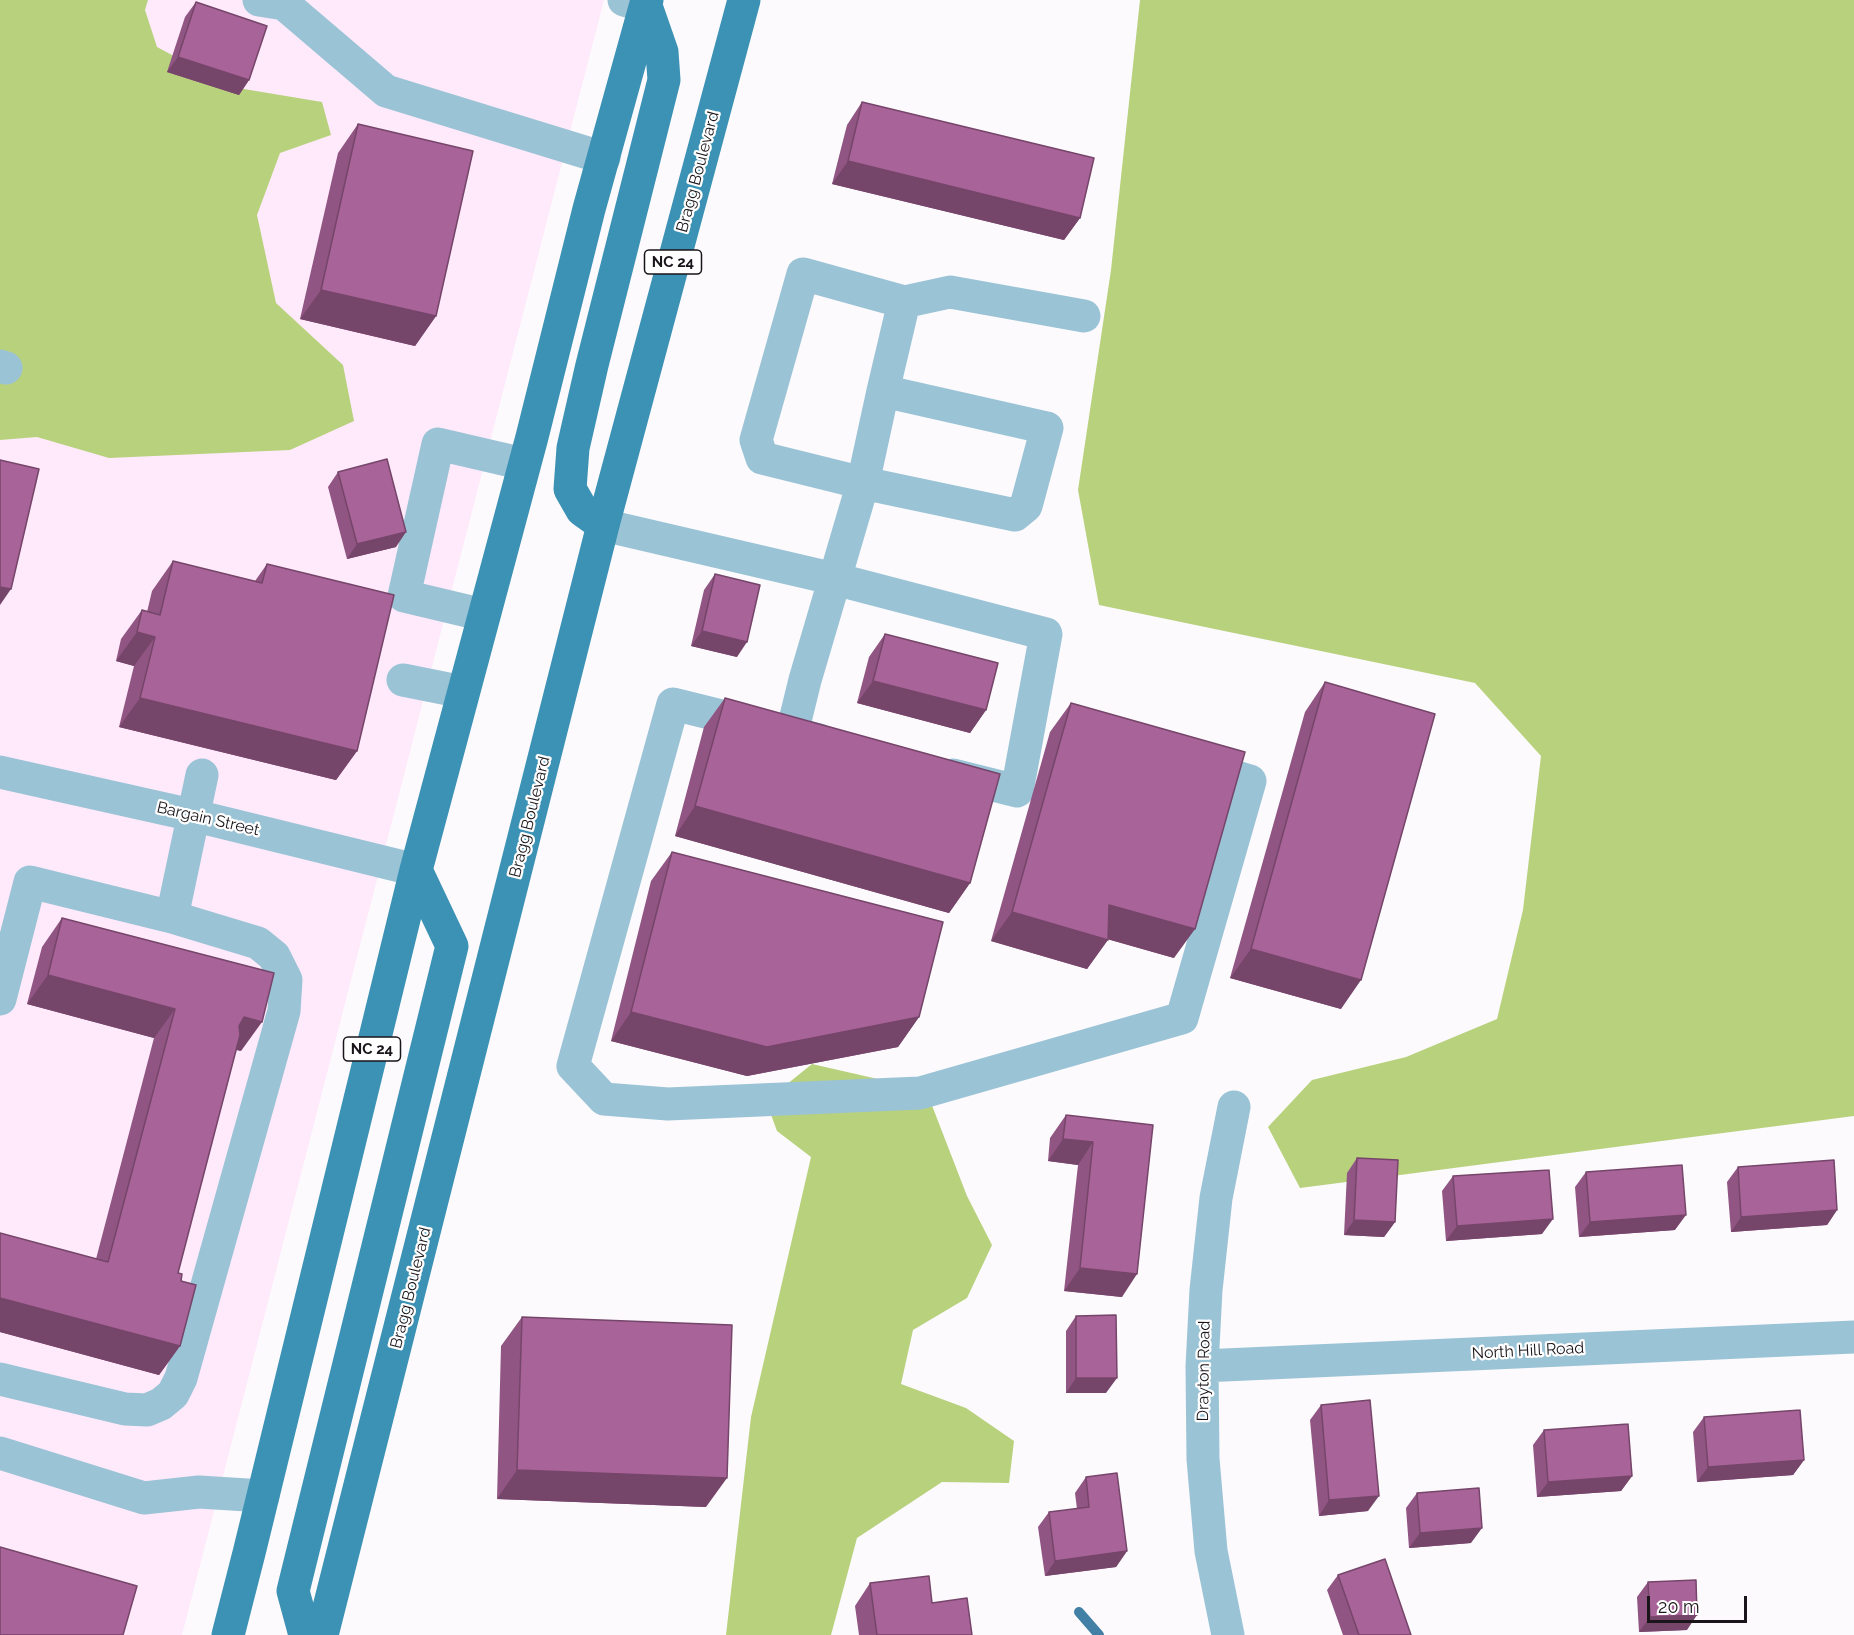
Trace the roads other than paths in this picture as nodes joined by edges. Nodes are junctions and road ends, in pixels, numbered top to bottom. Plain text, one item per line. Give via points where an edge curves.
1 (259, 0) edge
2 (744, 0) edge
3 (639, 2) edge
4 (604, 158) junction
5 (903, 302) junction
6 (1084, 316) dead end
7 (883, 391) junction
8 (525, 464) junction
9 (863, 483) junction
10 (603, 525) junction
11 (835, 579) junction
12 (484, 615) junction
13 (403, 680) dead end
14 (463, 692) junction
15 (792, 733) junction
16 (848, 748) edge
17 (1170, 757) edge
18 (927, 768) edge
19 (0, 772) edge
20 (202, 775) dead end
21 (192, 815) junction
22 (416, 870) junction
23 (172, 917) junction
24 (0, 999) edge
25 (1234, 1107) dead end
26 (1854, 1336) edge
27 (1202, 1366) junction
28 (0, 1379) edge
29 (0, 1453) edge
30 (263, 1496) junction
31 (228, 1635) edge
32 (305, 1635) edge
33 (322, 1635) edge
34 (1228, 1635) edge

1 - 4 street via 284,4 386,91
2 - 10 main road, Bragg Boulevard / NC 24
3 - 4 main road, NC 24
3 - 10 main road via 662,52 664,80 592,365 573,448 570,489 582,510
4 - 8 main road, NC 24
5 - 6 street via 950,292
5 - 7 street
5 - 9 street via 803,274 756,440 762,458
7 - 9 street
7 - 9 street via 1047,428 1026,506 1015,515
8 - 12 main road, NC 24
8 - 12 street via 438,444 404,596
9 - 11 street
10 - 11 street
10 - 33 main road, Bragg Boulevard / NC 24
11 - 15 street
11 - 18 street via 1047,634 1044,720 1017,791
12 - 14 main road, NC 24
13 - 14 street
14 - 22 main road, NC 24
15 - 16 street
15 - 17 street via 672,704 573,1066 604,1100 668,1104 920,1093 1182,1018 1250,781
19 - 21 street, Bargain Street
20 - 21 street
21 - 22 street, Bargain Street
21 - 23 street
22 - 30 main road, NC 24
22 - 32 main road via 452,946 293,1591
23 - 24 street via 30,882
23 - 28 street via 258,943 274,956 286,980 285,1011 181,1378 172,1394 147,1410 125,1409
25 - 27 street, Drayton Road via 1216,1198
26 - 27 street, North Hill Road
27 - 34 street, Drayton Road via 1203,1459 1210,1539
29 - 30 street via 144,1498 199,1492
30 - 31 main road, NC 24

